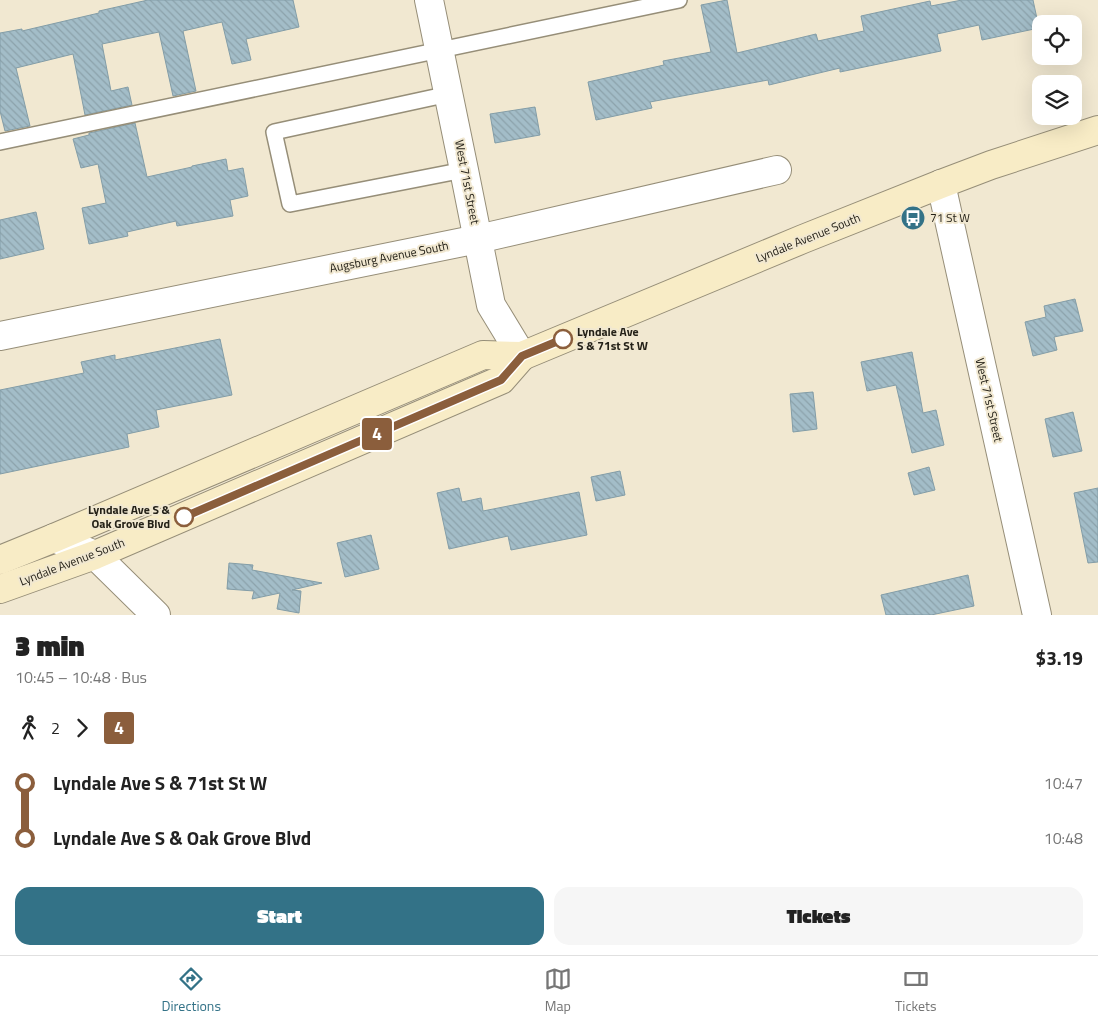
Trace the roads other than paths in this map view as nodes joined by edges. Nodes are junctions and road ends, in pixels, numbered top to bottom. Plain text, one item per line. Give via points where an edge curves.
1 (429, 0) edge
2 (679, 0) edge
3 (440, 50) junction
4 (449, 94) junction
5 (1098, 130) edge
6 (0, 142) edge
7 (464, 170) junction
8 (777, 170) dead end
9 (941, 184) junction
10 (478, 239) junction
11 (0, 336) edge
12 (522, 356) junction
13 (54, 538) junction
14 (95, 555) junction
15 (0, 560) edge
16 (0, 589) edge
17 (156, 615) edge
18 (1037, 615) edge

1 - 3 street, West 71st Street
2 - 3 lane
3 - 4 street, West 71st Street
3 - 6 lane
4 - 7 street, West 71st Street
4 - 7 lane via 274,132 290,204
5 - 9 main road, Lyndale Avenue South
7 - 10 street, West 71st Street
8 - 10 street, Augsburg Avenue South
9 - 12 main road, Lyndale Avenue South
9 - 18 street, West 71st Street
10 - 11 street, Augsburg Avenue South
10 - 12 street, West 71st Street via 491,305
12 - 13 main road, Lyndale Avenue South via 483,355
12 - 14 main road, Lyndale Avenue South via 501,380
13 - 14 street
13 - 15 main road, Lyndale Avenue South
14 - 16 main road, Lyndale Avenue South
14 - 17 street

